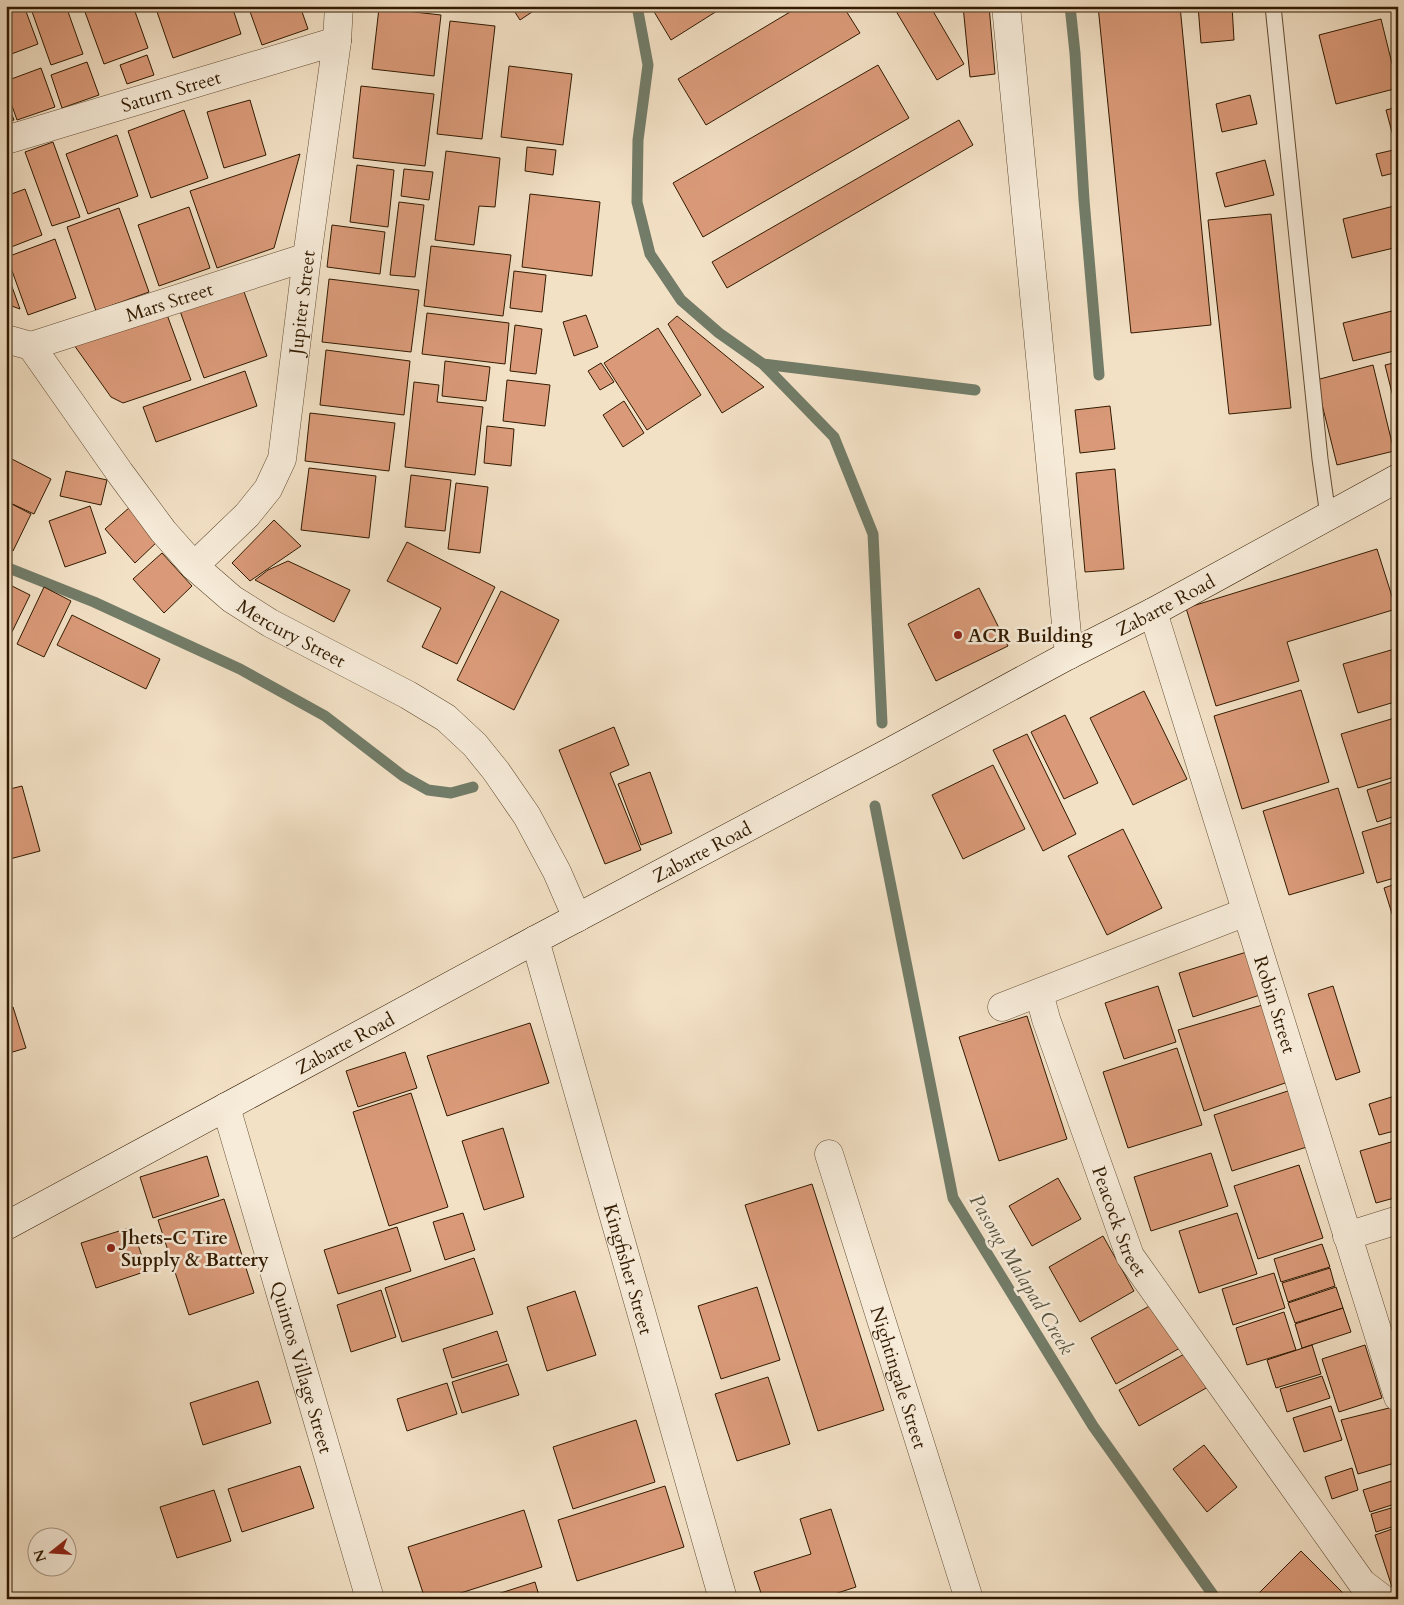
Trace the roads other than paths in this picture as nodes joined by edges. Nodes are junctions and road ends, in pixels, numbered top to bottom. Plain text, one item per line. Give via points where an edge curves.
1 (339, 6) edge
2 (1006, 6) edge
3 (1273, 6) edge
4 (337, 41) junction
5 (6, 140) edge
6 (307, 257) junction
7 (18, 342) edge
8 (1396, 485) edge
9 (1328, 516) junction
10 (194, 566) junction
11 (1153, 612) junction
12 (1069, 655) junction
13 (1246, 912) junction
14 (578, 918) junction
15 (535, 940) junction
16 (1039, 993) junction
17 (1002, 1007) dead end
18 (226, 1107) junction
19 (829, 1154) dead end
20 (1398, 1220) edge
21 (6, 1226) edge
22 (1347, 1236) junction
23 (1398, 1397) edge
24 (1398, 1598) edge
25 (370, 1599) edge
26 (723, 1599) edge
27 (969, 1599) edge
28 (1384, 1599) edge

1 - 4 street, Jupiter Street
2 - 12 street
3 - 9 lane
4 - 5 street, Saturn Street
4 - 6 street, Jupiter Street
6 - 7 street, Mars Street
6 - 10 street, Jupiter Street via 282,459 258,502
7 - 10 street, Mercury Street
8 - 9 street, Zabarte Road
9 - 11 street, Zabarte Road
10 - 14 street, Mercury Street via 232,599 270,623 446,718 475,745 527,816
11 - 12 street, Zabarte Road
11 - 13 street, Robin Street
12 - 14 street, Zabarte Road
13 - 16 street
13 - 22 street, Robin Street
14 - 15 street, Zabarte Road
15 - 18 street, Zabarte Road
15 - 26 street, Kingfisher Street
16 - 17 street
16 - 28 street, Peacock Street via 1130,1256 1362,1583
18 - 21 street, Zabarte Road
18 - 25 street, Quintos Village Street
19 - 27 street, Nightingale Street
20 - 22 street
22 - 23 street, Robin Street
24 - 28 street, Peacock Street

